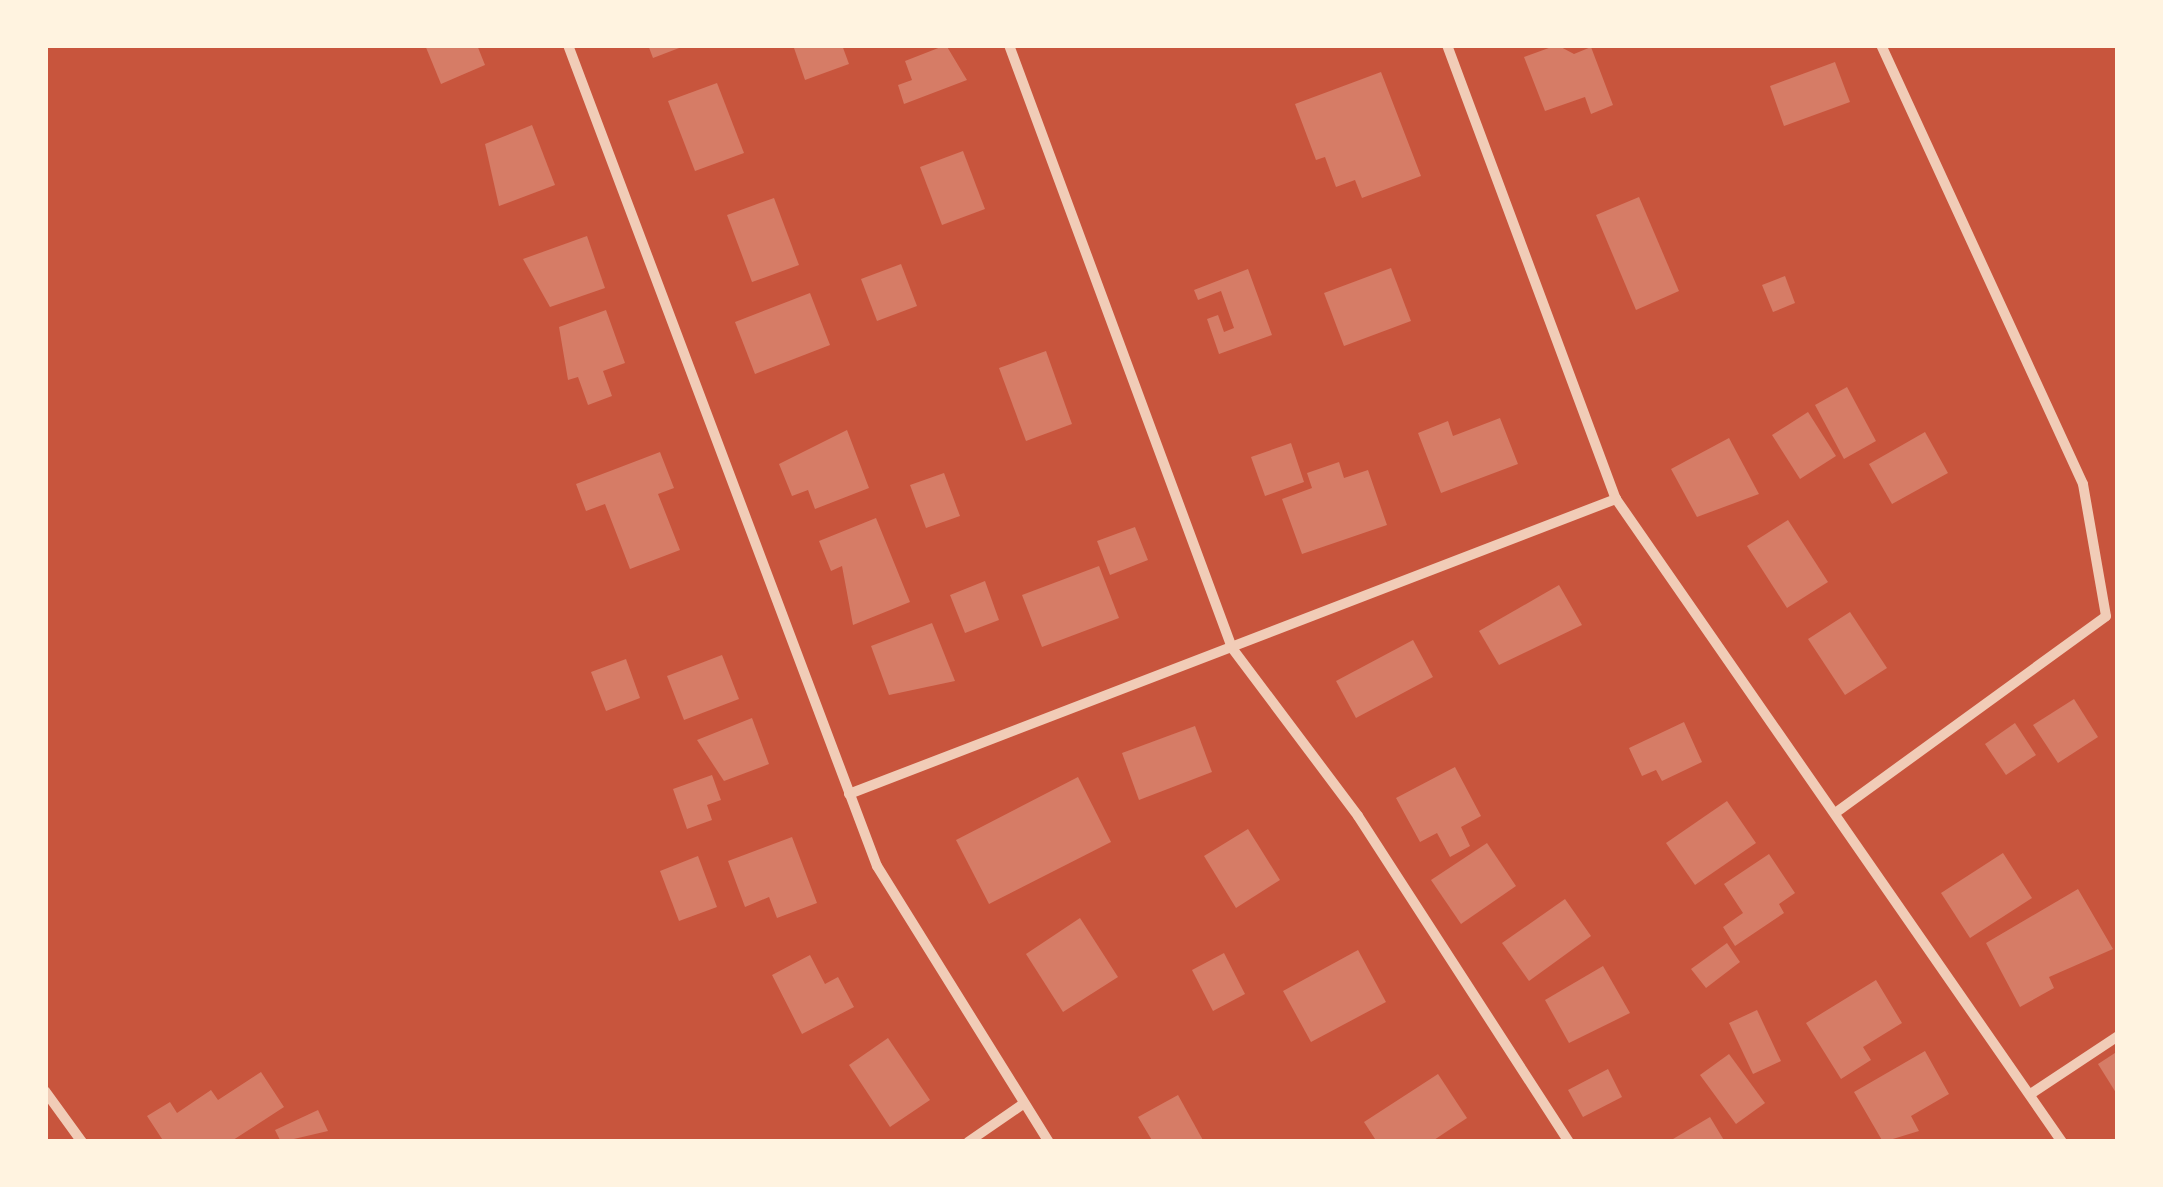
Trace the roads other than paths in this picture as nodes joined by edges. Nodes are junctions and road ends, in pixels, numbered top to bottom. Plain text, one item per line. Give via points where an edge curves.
1 (568, 45) edge
2 (1010, 45) edge
3 (1447, 45) edge
4 (1881, 45) edge
5 (1616, 499) junction
6 (1232, 648) junction
7 (849, 794) junction
8 (1838, 812) junction
9 (2118, 1036) edge
10 (45, 1091) edge
11 (2032, 1093) junction
12 (1023, 1104) junction
13 (82, 1142) edge
14 (968, 1142) edge
15 (1049, 1142) edge
16 (1569, 1142) edge
17 (2062, 1142) edge

1 - 7 street
2 - 6 street
3 - 5 street
4 - 8 street via 2084,484 2106,616
5 - 6 street
5 - 8 street
6 - 7 street
6 - 16 street via 1358,816
7 - 12 street via 888,890
8 - 11 street
9 - 11 street
10 - 13 street
11 - 17 street
12 - 14 street
12 - 15 street

